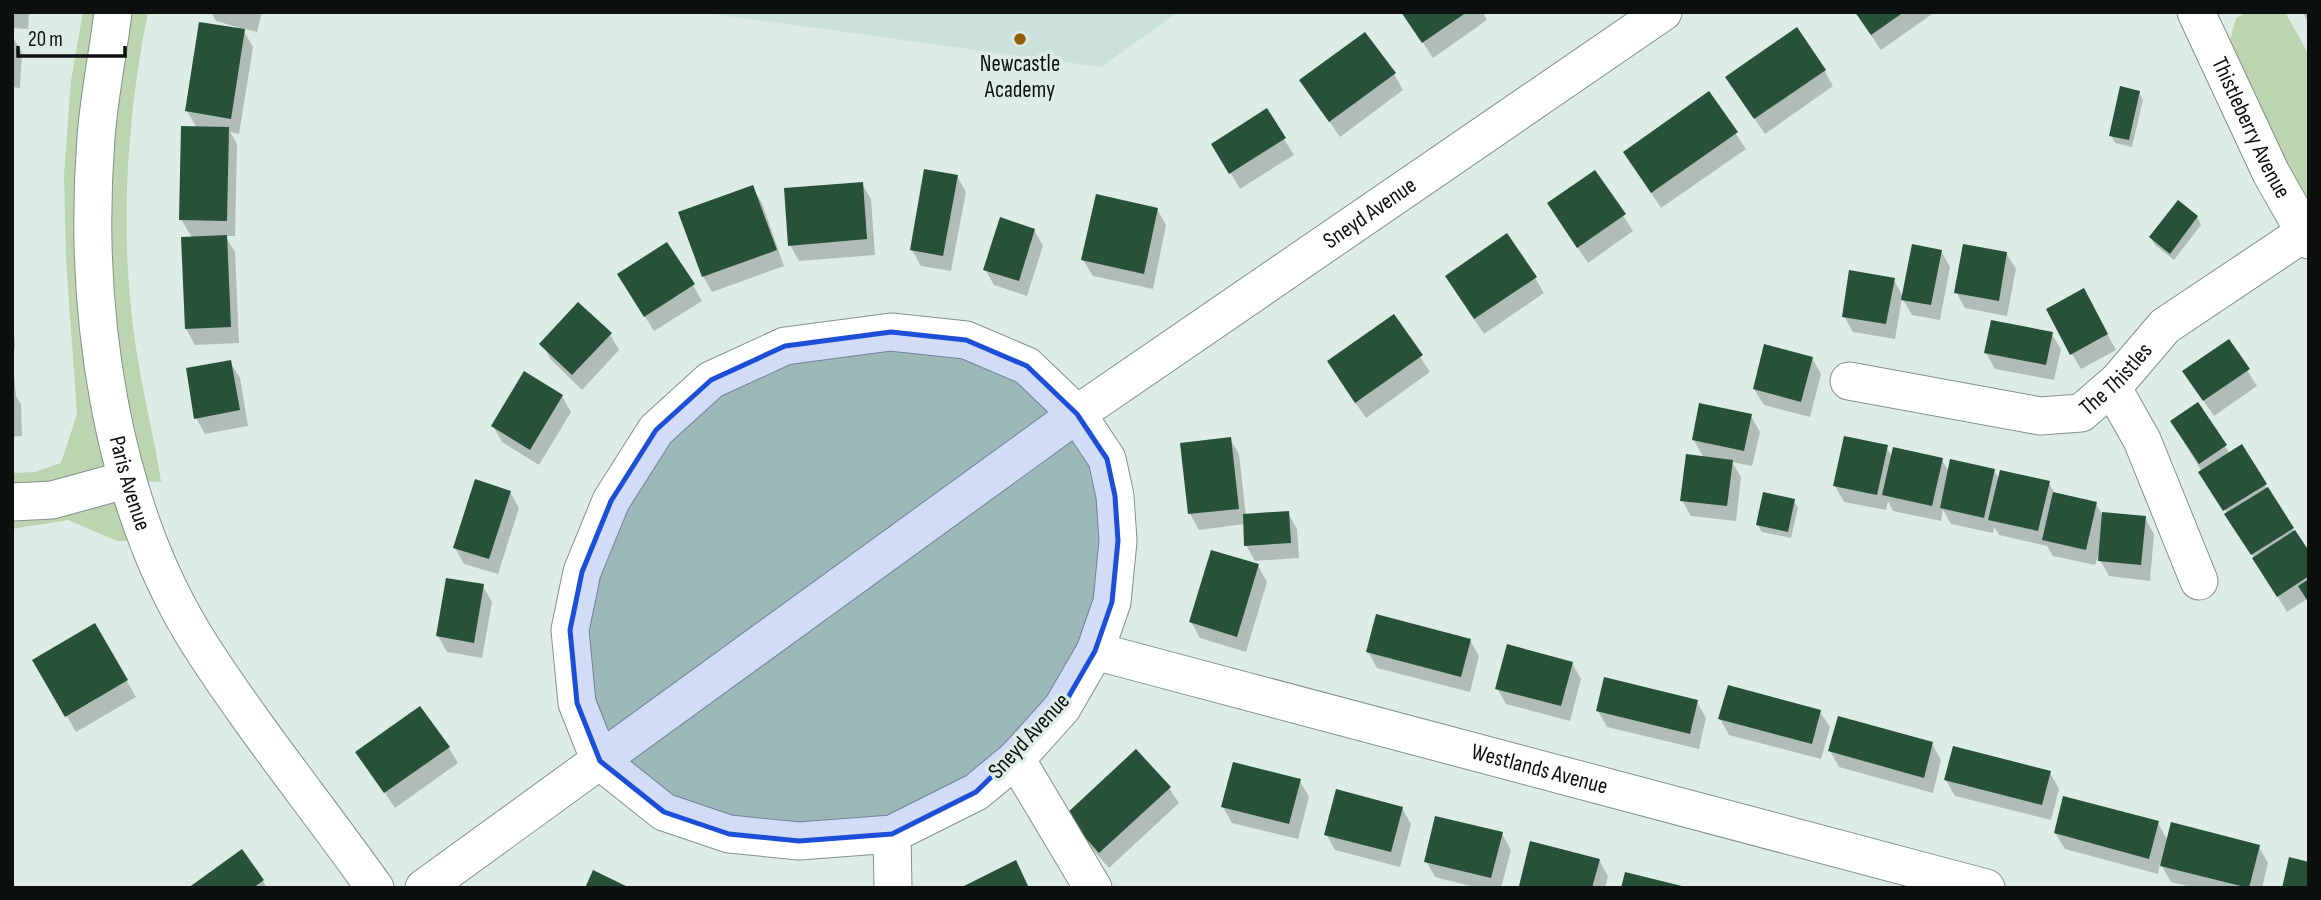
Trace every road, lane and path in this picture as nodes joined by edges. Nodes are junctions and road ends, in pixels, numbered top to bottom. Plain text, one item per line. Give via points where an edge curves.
1 (113, 12) edge
2 (1663, 12) edge
3 (2196, 12) edge
4 (2306, 237) edge
5 (1849, 381) dead end
6 (2112, 387) junction
7 (1077, 414) junction
8 (125, 481) junction
9 (12, 502) edge
10 (2199, 581) dead end
11 (1095, 652) junction
12 (1016, 759) junction
13 (600, 761) junction
14 (892, 834) junction
15 (375, 888) edge
16 (424, 888) edge
17 (893, 888) edge
18 (1093, 888) edge
19 (1986, 888) edge

1 - 8 street, Paris Avenue via 96,138 95,279 106,380
2 - 7 street, Sneyd Avenue
3 - 4 street, Thistleberry Avenue
4 - 6 street, The Thistles via 2165,326
5 - 6 street, The Thistles via 2040,416 2081,413
6 - 10 street via 2142,440
7 - 11 street, Sneyd Avenue via 1107,459 1116,507 1112,601
7 - 13 street, Sneyd Avenue
7 - 13 street, Sneyd Avenue via 1027,366 966,340 891,332 785,346 710,380 656,430 611,501 582,572 570,629 577,704
8 - 9 street via 52,500
8 - 15 street, Paris Avenue via 156,558 201,646
11 - 12 street, Sneyd Avenue via 1062,708
11 - 19 street, Westlands Avenue
12 - 14 street, Sneyd Avenue via 976,792
12 - 18 street
13 - 14 street, Sneyd Avenue via 664,811 729,834 799,841
13 - 16 street, Sneyd Avenue
14 - 17 street

